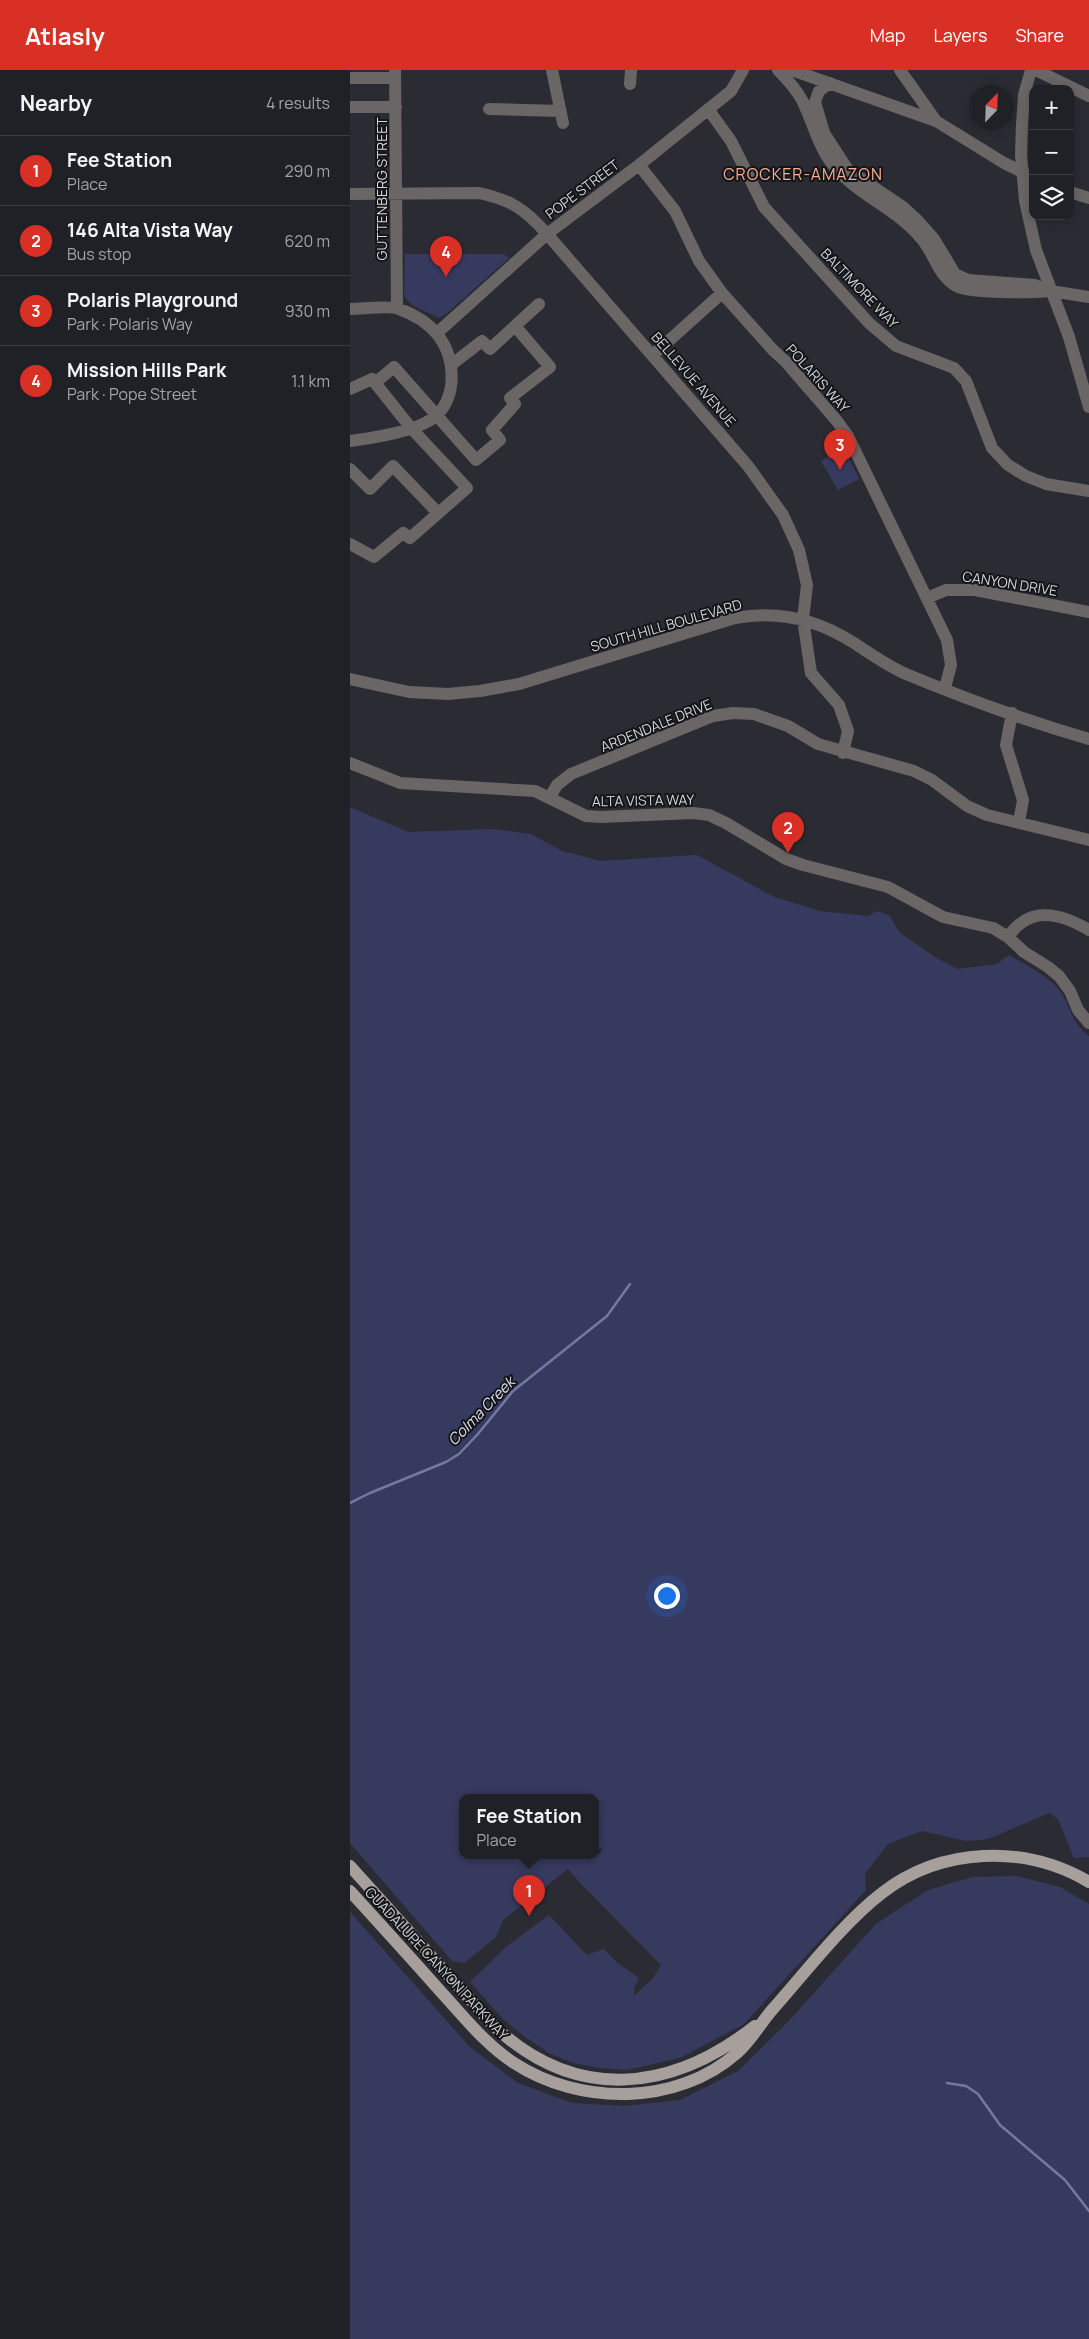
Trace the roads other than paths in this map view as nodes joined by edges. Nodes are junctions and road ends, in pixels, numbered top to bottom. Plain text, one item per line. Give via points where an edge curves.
1 (552, 70) edge
2 (631, 70) edge
3 (743, 70) edge
4 (778, 70) edge
5 (792, 70) edge
6 (900, 70) edge
7 (1031, 70) edge
8 (1036, 70) edge
9 (395, 74) edge
10 (352, 78) dead end
11 (830, 83) junction
12 (630, 84) dead end
13 (1089, 96) edge
14 (350, 107) edge
15 (396, 107) junction
16 (489, 108) dead end
17 (708, 109) junction
18 (936, 122) junction
19 (639, 165) junction
20 (1027, 174) edge
21 (1074, 193) edge
22 (350, 194) edge
23 (396, 194) junction
24 (1089, 198) edge
25 (547, 234) junction
26 (1051, 291) junction
27 (722, 293) junction
28 (1089, 297) edge
29 (539, 304) dead end
30 (398, 308) junction
31 (350, 309) edge
32 (515, 326) junction
33 (437, 333) junction
34 (653, 355) junction
35 (451, 365) junction
36 (375, 383) junction
37 (350, 389) edge
38 (1089, 407) edge
39 (436, 416) junction
40 (411, 428) junction
41 (350, 441) edge
42 (350, 469) edge
43 (1087, 488) edge
44 (438, 512) junction
45 (350, 544) edge
46 (927, 598) junction
47 (1089, 612) edge
48 (803, 619) junction
49 (350, 680) edge
50 (945, 688) junction
51 (1012, 714) junction
52 (1089, 739) edge
53 (844, 752) junction
54 (350, 764) edge
55 (550, 797) junction
56 (1019, 822) junction
57 (1089, 840) edge
58 (1089, 930) edge
59 (1008, 937) junction
60 (1089, 1023) edge
61 (350, 1866) edge
62 (1089, 1882) edge
63 (350, 1891) edge
64 (767, 2016) junction

1 - 16 street via 561,117
2 - 12 street
3 - 17 street, POPE STREET via 731,91
4 - 26 street via 802,100 826,156 841,176 862,194 902,219 920,236 948,281 960,288 1032,294
5 - 11 street
6 - 18 street
7 - 20 street via 1023,110
8 - 13 street
9 - 10 street
9 - 15 street, GUTTENBERG STREET
11 - 18 street
11 - 26 street via 819,91 815,102 824,133 848,170 918,221 934,239 955,274 968,280 1035,284
14 - 15 street
15 - 23 street, GUTTENBERG STREET
17 - 19 street, POPE STREET
17 - 43 street, BALTIMORE WAY via 730,141 764,207 869,323 896,346 954,368 966,381 992,448 1008,465 1046,484
18 - 20 street
19 - 25 street, POPE STREET
19 - 27 street, POLARIS WAY via 675,212 699,261
20 - 26 street via 1031,233
21 - 24 street
22 - 23 street, BELLEVUE AVENUE
23 - 25 street, BELLEVUE AVENUE via 479,193 498,198 515,204 530,215
23 - 30 street, GUTTENBERG STREET
25 - 33 street, POPE STREET
25 - 34 street, BELLEVUE AVENUE
26 - 28 street
26 - 38 street via 1074,352
27 - 34 street
27 - 46 street, POLARIS WAY via 786,361 848,436
29 - 32 street
30 - 31 street
30 - 33 street via 421,319
32 - 35 street via 490,349 482,341
32 - 39 street via 550,367 510,398 515,404 492,430 500,440 476,460
33 - 35 street via 447,349
34 - 48 street, BELLEVUE AVENUE via 748,466 783,515 799,550 808,585
35 - 39 street via 448,398
36 - 37 street via 372,379
36 - 39 street via 394,366
36 - 40 street
39 - 40 street
40 - 41 street
40 - 44 street via 467,488
42 - 44 street via 370,489 393,466
44 - 45 street via 410,538 404,533 374,557
46 - 47 street, CANYON DRIVE via 946,590 959,589
46 - 50 street, POLARIS WAY via 943,629 950,652 951,665
48 - 49 street, SOUTH HILL BOULEVARD via 770,614 735,618 519,684 480,691 448,694 410,692
48 - 50 street, SOUTH HILL BOULEVARD via 838,633 905,673
48 - 53 street, BELLEVUE AVENUE via 811,673 839,705 848,731
50 - 51 street, SOUTH HILL BOULEVARD
51 - 52 street, SOUTH HILL BOULEVARD
51 - 56 street via 1006,745 1023,800
53 - 55 street, ARDENDALE DRIVE via 818,744 788,726 764,717 723,714 571,774 557,784
53 - 56 street, ARDENDALE DRIVE via 914,771 977,811
54 - 55 street, ALTA VISTA WAY via 400,783 519,789
55 - 59 street, ALTA VISTA WAY via 586,816 709,815 802,865 888,887 943,917 993,928
56 - 57 street, ARDENDALE DRIVE
58 - 59 street via 1046,915 1026,919
59 - 60 street, ALTA VISTA WAY via 1059,976
61 - 64 main road, GUADALUPE CANYON PARKWAY via 507,2038 552,2065 592,2076 626,2079 664,2074 697,2063 736,2040
62 - 64 main road, GUADALUPE CANYON PARKWAY via 1050,1864 1006,1856 970,1857 918,1871 887,1889 867,1906
63 - 64 main road, GUADALUPE CANYON PARKWAY via 498,2052 546,2080 592,2092 625,2094 673,2086 716,2068 745,2046

